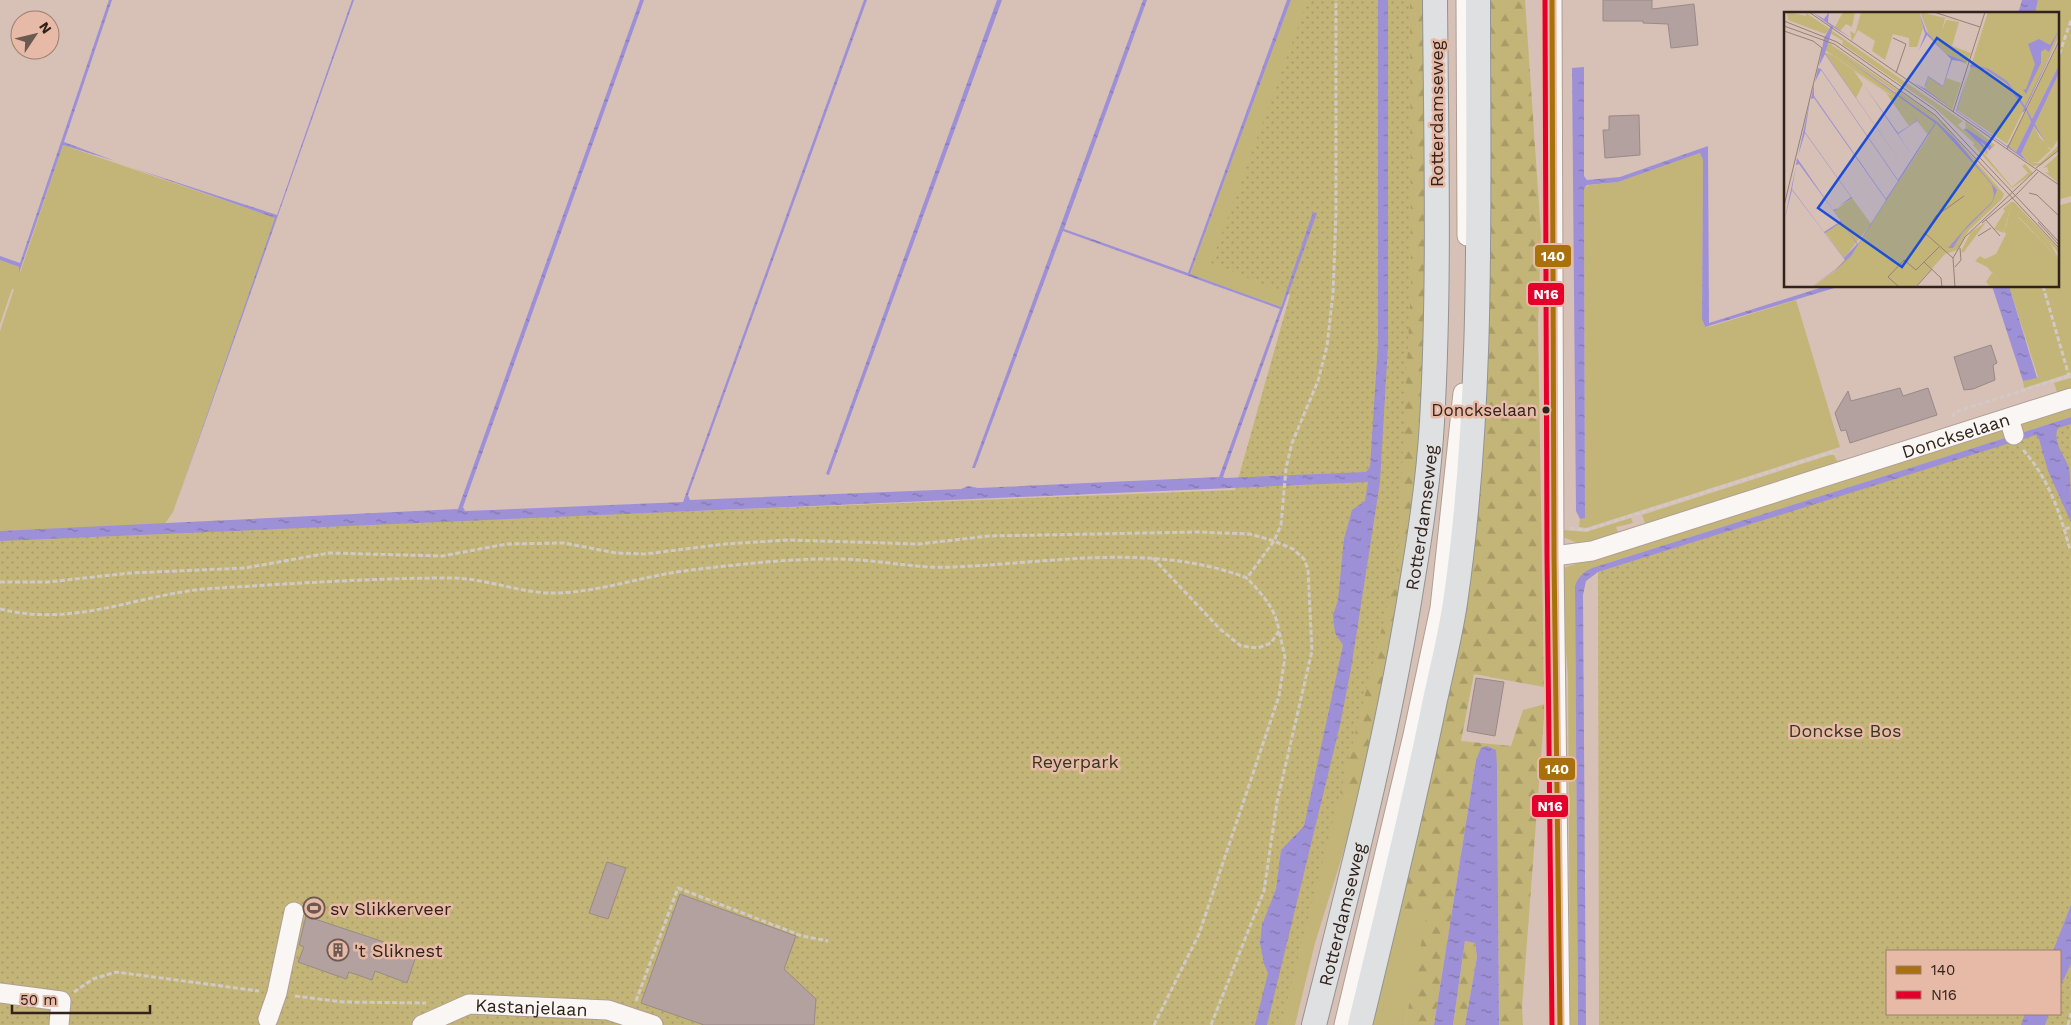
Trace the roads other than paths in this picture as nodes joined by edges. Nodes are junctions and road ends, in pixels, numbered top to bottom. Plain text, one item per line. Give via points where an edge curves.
1 (1435, 0) edge
2 (1466, 0) edge
3 (1478, 0) edge
4 (1552, 0) edge
5 (2071, 398) edge
6 (1554, 556) junction
7 (294, 912) dead end
8 (0, 993) edge
9 (268, 1019) dead end
10 (59, 1025) edge
11 (422, 1025) edge
12 (653, 1025) edge
13 (1314, 1025) edge
14 (1344, 1025) edge
15 (1360, 1025) edge
16 (1560, 1025) edge

1 - 13 main road, Rotterdamseweg via 1432,423 1421,530 1401,658 1382,747
2 - 14 street, Rotterdamseweg via 1464,390 1454,488 1436,628
3 - 15 main road via 1480,250 1475,398 1455,605 1426,747
4 - 6 street
5 - 6 street, Donckselaan via 2012,427 1592,552
6 - 16 street
7 - 9 street via 277,994
8 - 10 street via 61,1001
11 - 12 street, Kastanjelaan via 469,1004 608,1010

